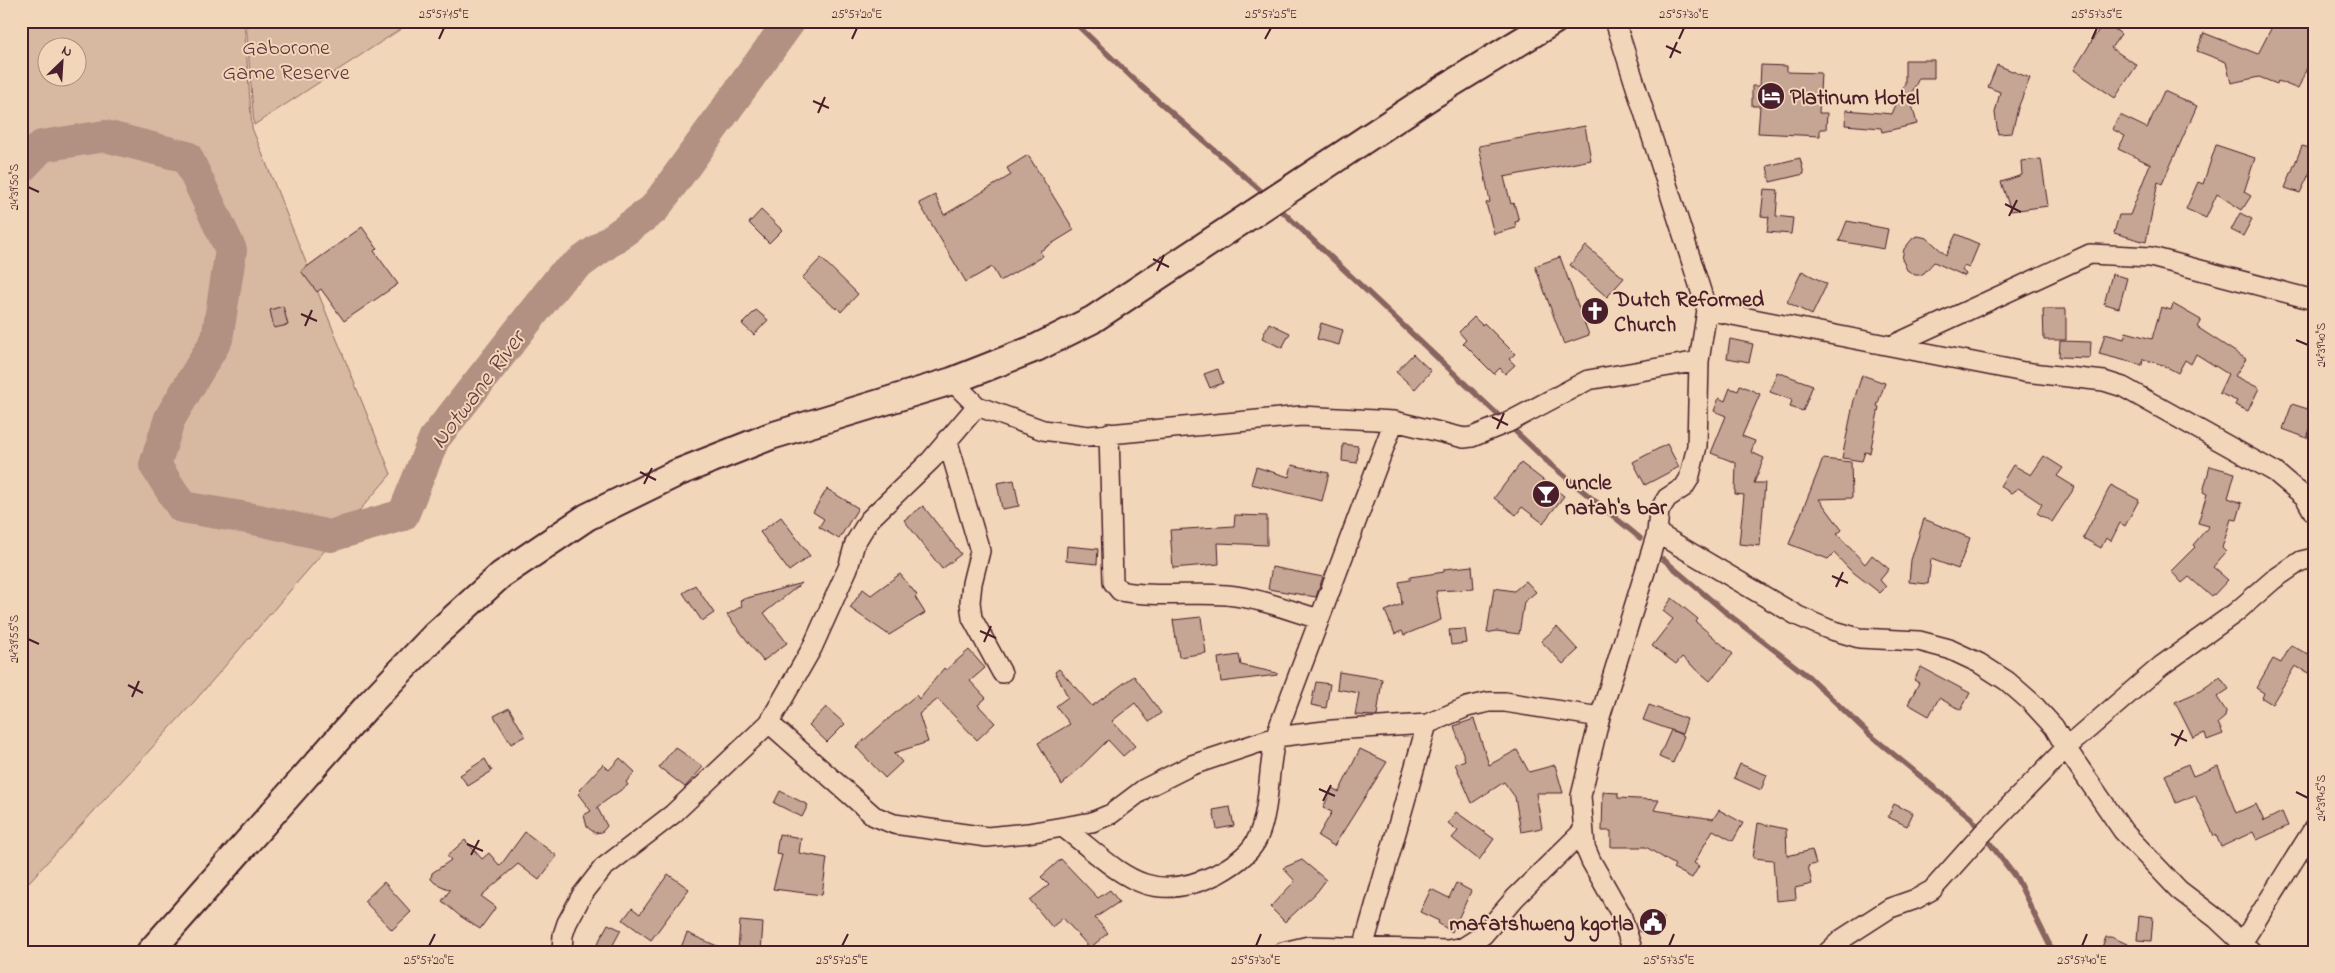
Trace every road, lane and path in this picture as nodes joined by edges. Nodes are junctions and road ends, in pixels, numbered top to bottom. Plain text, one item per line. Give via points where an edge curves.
1 (1554, 21) edge
2 (1614, 21) edge
3 (2314, 300) edge
4 (1707, 310) junction
5 (1893, 345) junction
6 (1699, 361) junction
7 (952, 381) junction
8 (977, 406) junction
9 (1394, 421) junction
10 (1109, 433) junction
11 (947, 439) junction
12 (2314, 513) edge
13 (1657, 533) junction
14 (2314, 558) edge
15 (1320, 619) junction
16 (1002, 673) dead end
17 (1600, 717) junction
18 (769, 723) junction
19 (1427, 724) junction
20 (1276, 737) junction
21 (2066, 748) junction
22 (1064, 828) junction
23 (2314, 828) edge
24 (1583, 832) junction
25 (2247, 947) edge
26 (1363, 948) junction
27 (150, 952) edge
28 (562, 952) edge
29 (1283, 952) edge
30 (1632, 952) edge
31 (1828, 952) edge

1 - 7 street via 1431,96 1092,320 1036,348
2 - 4 street
3 - 5 street via 2151,257 2090,254
4 - 5 street
4 - 6 street
5 - 12 street via 2024,372 2104,381 2123,387 2275,472 2305,497
6 - 9 street via 1588,380 1507,423 1472,437 1455,437
6 - 13 street via 1696,446 1690,473 1684,487 1667,498 1660,511
7 - 8 street
7 - 27 street via 771,436 677,473 587,517 501,575 436,635 370,704
8 - 10 street via 1043,430 1088,436
8 - 11 street
9 - 10 street via 1301,416
9 - 15 street
10 - 15 street via 1113,582 1120,591 1227,595 1271,602
11 - 16 street via 980,551 972,583 972,618
11 - 18 street via 931,460 869,520 855,542 848,568 812,648
13 - 17 street
13 - 21 street via 1798,616 1859,638 1919,641 1979,662 2031,702 2054,727
14 - 21 street via 2301,561 2273,580 2235,613 2161,666
15 - 20 street
17 - 19 street via 1489,702 1467,707
17 - 24 street via 1582,796
18 - 22 street via 874,816 894,824 987,837
18 - 28 street via 673,814 603,868 582,895 567,923
19 - 20 street
19 - 26 street
20 - 22 street via 1192,764 1144,790 1111,814
20 - 22 street via 1263,823 1257,839 1248,852 1228,869 1195,885 1155,888 1134,881
21 - 25 street via 2123,831 2179,890
21 - 31 street via 1932,890 1890,908 1842,938
23 - 25 street
24 - 26 street via 1482,935 1464,947 1447,950
24 - 30 street via 1590,862 1620,914
26 - 29 street via 1309,946

